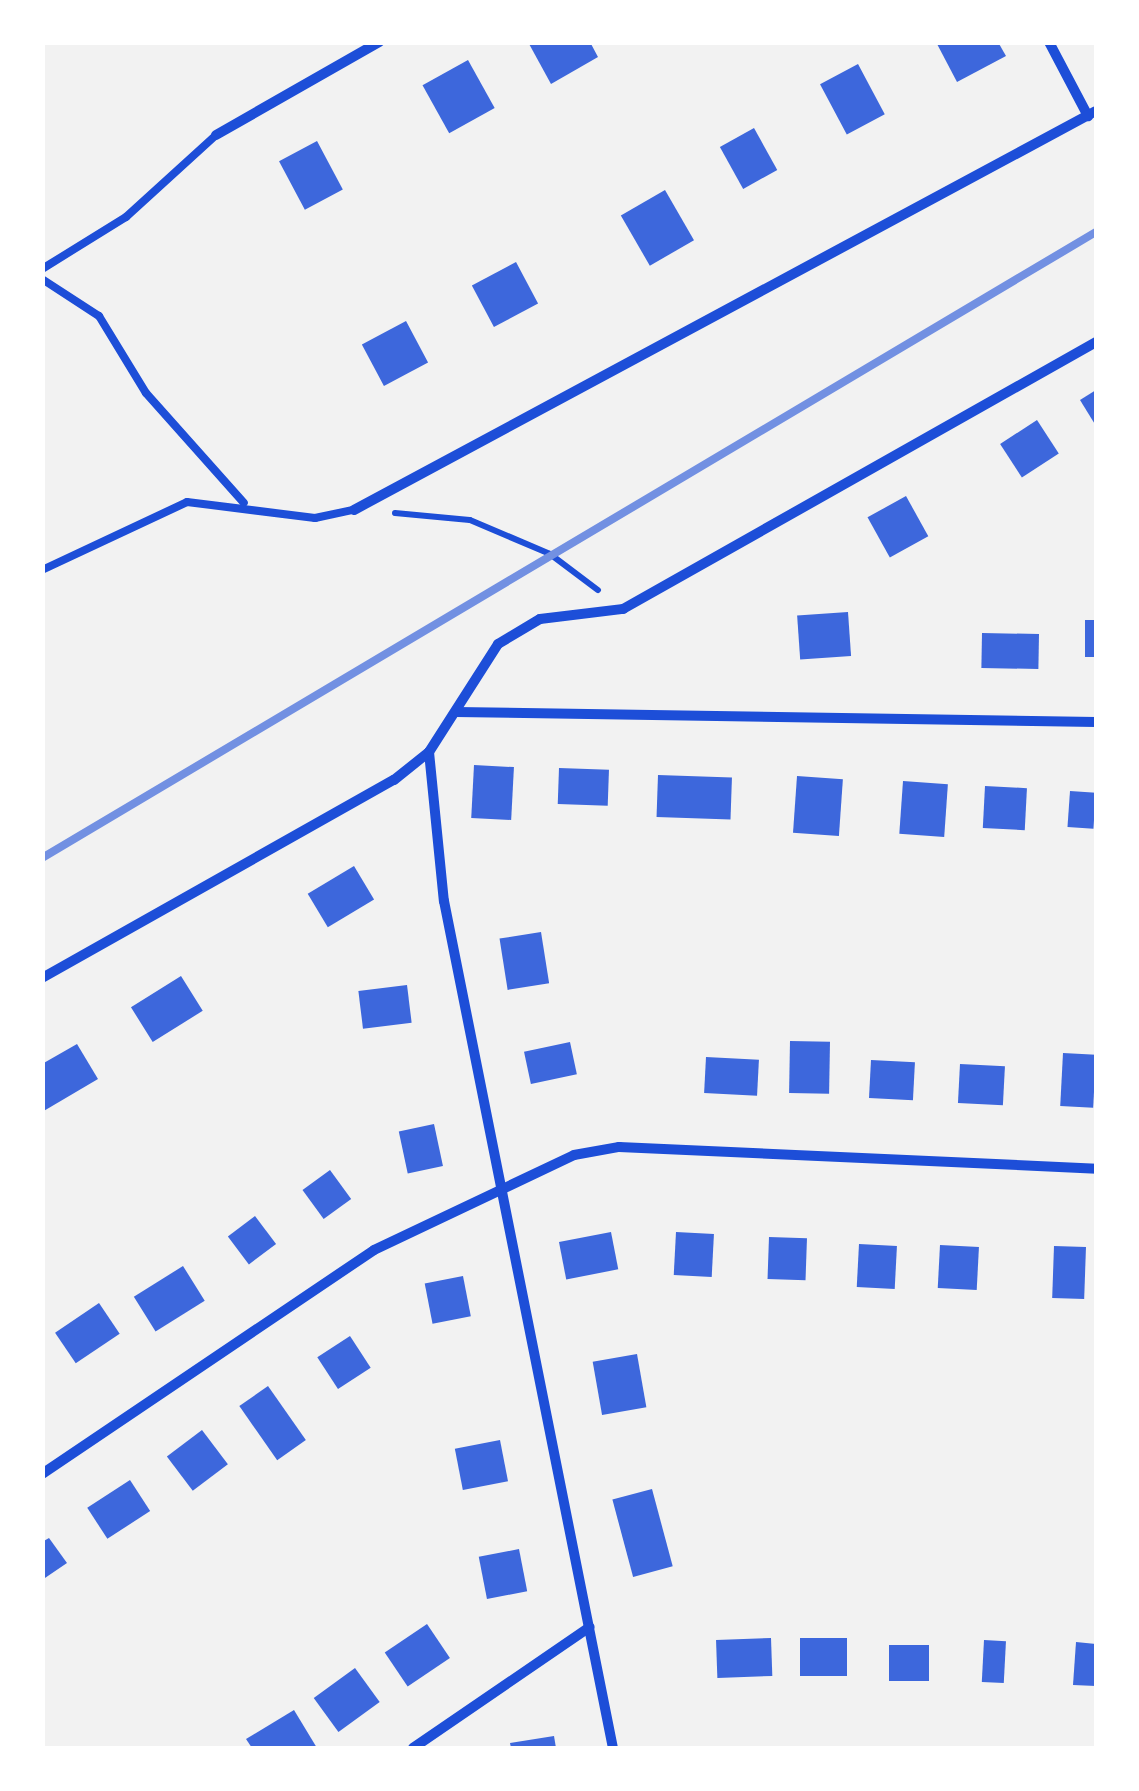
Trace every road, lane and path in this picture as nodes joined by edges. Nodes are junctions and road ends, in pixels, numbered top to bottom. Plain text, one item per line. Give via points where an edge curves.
1 (379, 42) edge
2 (1049, 42) edge
3 (1092, 114) edge
4 (216, 136) joint
5 (42, 269) edge
6 (42, 279) edge
7 (1096, 342) edge
8 (244, 504) junction
9 (354, 510) junction
10 (42, 570) edge
11 (623, 609) junction
12 (456, 712) junction
13 (1096, 722) edge
14 (429, 752) junction
15 (42, 978) edge
16 (1096, 1169) edge
17 (500, 1186) junction
18 (42, 1474) edge
19 (590, 1627) junction
20 (412, 1748) edge
21 (613, 1748) edge

1 - 4 street
2 - 3 street
3 - 9 street
4 - 5 lane via 126,217
6 - 8 lane via 100,316 146,392
7 - 11 street
8 - 9 lane via 315,518
8 - 10 lane via 187,502
9 - 11 path via 470,520 550,554
11 - 12 street via 540,619 498,644
12 - 13 street
12 - 14 street
14 - 15 street via 394,780
14 - 17 street via 444,901
16 - 17 street via 619,1147
17 - 18 street via 374,1250
17 - 19 street
19 - 20 street
19 - 21 street

